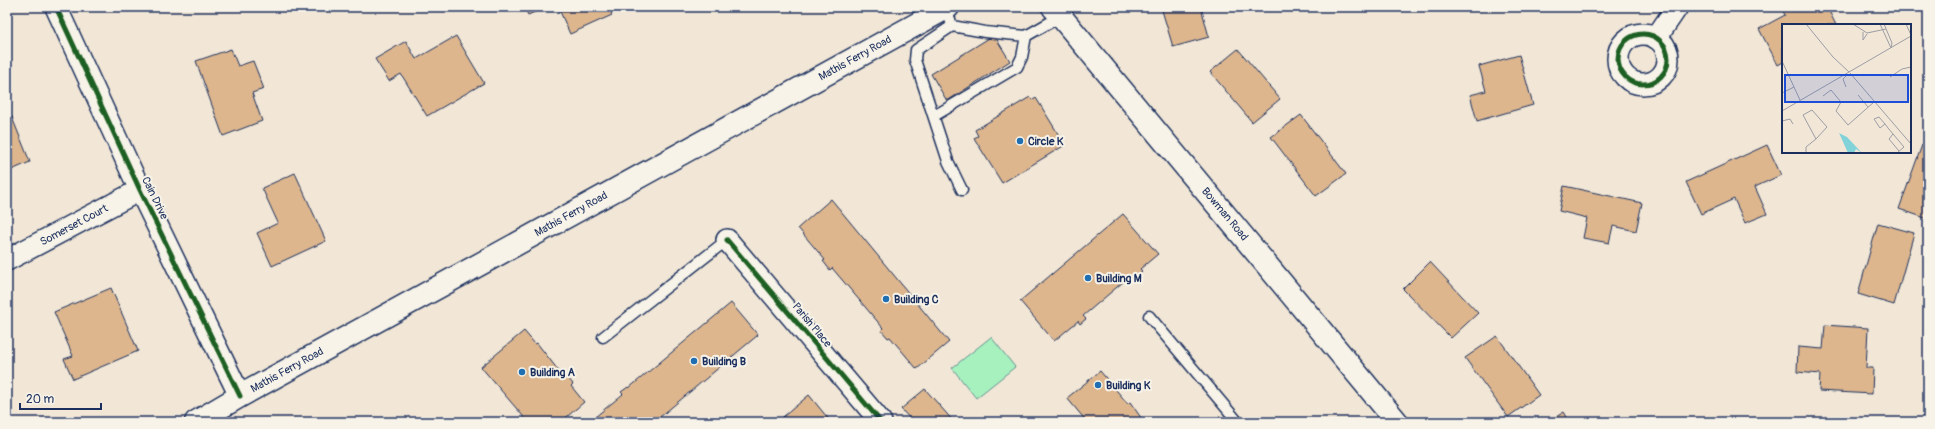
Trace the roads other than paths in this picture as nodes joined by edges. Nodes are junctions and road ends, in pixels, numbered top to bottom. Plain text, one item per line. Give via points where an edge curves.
1 (56, 7) edge
2 (1677, 7) edge
3 (1057, 12) edge
4 (949, 14) edge
5 (1026, 36) junction
6 (1656, 38) dead end
7 (934, 116) junction
8 (140, 190) junction
9 (962, 190) dead end
10 (727, 240) joint
11 (7, 260) edge
12 (1149, 316) dead end
13 (603, 337) dead end
14 (240, 396) junction
15 (196, 422) edge
16 (881, 422) edge
17 (1238, 422) edge
18 (1396, 422) edge

1 - 8 street, Cain Drive
2 - 6 street
3 - 5 lane
3 - 18 main road, Bowman Road
4 - 5 lane via 985,32
4 - 7 lane via 916,50 915,60
4 - 14 main road, Mathis Ferry Road
5 - 7 lane via 1022,58 1017,67
7 - 9 lane via 948,161
8 - 11 street, Somerset Court
8 - 14 street, Cain Drive
10 - 13 lane, Parish Place
10 - 16 street, Parish Place
12 - 17 lane
14 - 15 main road, Mathis Ferry Road

